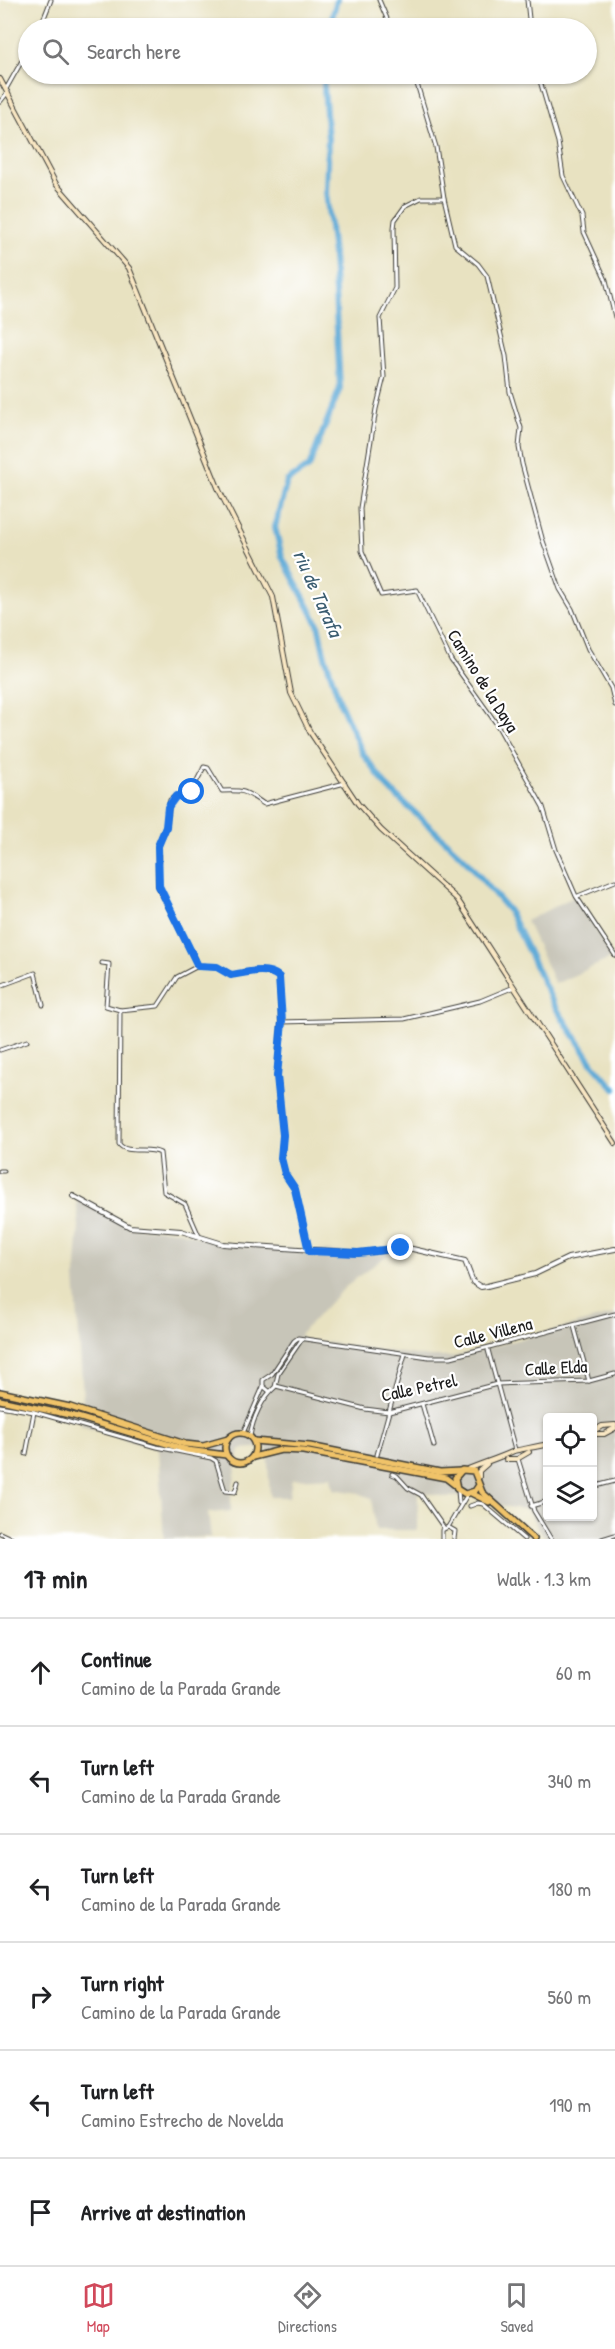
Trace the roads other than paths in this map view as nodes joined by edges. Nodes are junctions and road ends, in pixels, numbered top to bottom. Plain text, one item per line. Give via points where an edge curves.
1 (51, 0) edge
2 (379, 0) edge
3 (527, 0) edge
4 (44, 18) edge
5 (387, 18) edge
6 (529, 18) edge
7 (18, 69) edge
8 (0, 79) edge
9 (417, 84) edge
10 (541, 84) edge
11 (7, 90) junction
12 (0, 102) edge
13 (444, 198) junction
14 (615, 317) edge
15 (615, 705) edge
16 (345, 783) junction
17 (615, 881) edge
18 (576, 896) junction
19 (615, 956) edge
20 (102, 963) dead end
21 (198, 966) junction
22 (0, 986) edge
23 (514, 987) junction
24 (43, 1005) dead end
25 (120, 1010) junction
26 (282, 1022) junction
27 (27, 1041) dead end
28 (0, 1050) edge
29 (615, 1143) edge
30 (73, 1196) dead end
31 (200, 1237) junction
32 (615, 1249) edge
33 (309, 1251) junction
34 (615, 1314) edge
35 (574, 1326) junction
36 (304, 1339) junction
37 (488, 1350) junction
38 (405, 1354) junction
39 (615, 1374) edge
40 (269, 1377) junction
41 (275, 1380) junction
42 (589, 1381) junction
43 (497, 1384) junction
44 (276, 1386) junction
45 (263, 1387) junction
46 (269, 1391) junction
47 (0, 1392) edge
48 (0, 1400) edge
49 (422, 1404) junction
50 (0, 1406) edge
51 (34, 1412) junction
52 (389, 1412) junction
53 (615, 1427) edge
54 (606, 1430) junction
55 (599, 1431) joint
56 (243, 1433) junction
57 (228, 1439) junction
58 (252, 1439) junction
59 (434, 1446) dead end
60 (543, 1447) edge
61 (26, 1454) dead end
62 (226, 1455) junction
63 (377, 1455) dead end
64 (517, 1455) junction
65 (253, 1457) junction
66 (467, 1469) junction
67 (460, 1471) junction
68 (392, 1474) dead end
69 (478, 1477) junction
70 (615, 1481) edge
71 (238, 1482) dead end
72 (479, 1485) junction
73 (597, 1486) edge
74 (456, 1488) junction
75 (470, 1493) junction
76 (543, 1502) edge
77 (470, 1506) dead end
78 (531, 1506) junction
79 (459, 1507) junction
80 (508, 1515) junction
81 (448, 1528) junction
82 (0, 1533) edge
83 (615, 1535) edge
84 (13, 1539) edge
85 (442, 1539) edge
86 (455, 1539) edge
87 (524, 1539) edge
88 (534, 1539) edge
89 (551, 1539) edge
90 (602, 1539) edge

1 - 4 street
2 - 5 street
3 - 6 street
7 - 11 street
8 - 11 main road
9 - 13 street via 436,147
10 - 14 street via 558,142 563,176 606,280
11 - 12 street
11 - 16 main road via 56,184 129,268 219,490 273,597 291,693 310,732
13 - 15 street via 455,245 488,276 510,392 521,428 522,464 542,538 560,589 611,688
13 - 18 street, Camino de la Daya via 421,198 405,206 395,220 395,288 380,318 384,377 364,477 360,536 381,595 417,590 451,660 496,723 543,807
16 - 21 street via 264,804 244,791 222,791 206,767 201,769 189,796 176,796 170,801 158,846 159,886
16 - 23 main road via 381,830 457,900
17 - 18 street
18 - 19 street, Camino de la Daya
20 - 25 street via 109,964 106,1006
21 - 25 street via 177,977 158,1006
21 - 26 street via 217,967 231,975 250,970 277,974 281,981
22 - 24 street via 35,973
23 - 26 street via 480,1001 404,1019
23 - 29 main road
25 - 31 street via 118,1144 124,1149 160,1153 164,1192 185,1204
26 - 33 street via 277,1076 283,1135 281,1158 295,1189
27 - 28 street
30 - 31 street via 130,1227 182,1231
31 - 33 street via 222,1244
32 - 33 street via 568,1258 514,1281 481,1287 473,1282 465,1261 454,1257 408,1248 358,1253
34 - 35 street, Calle Villena
35 - 37 street, Calle Villena
35 - 42 street
36 - 38 street, Calle Villena
36 - 40 street via 295,1340
36 - 41 street via 298,1342
37 - 38 street, Calle Villena via 452,1357
37 - 43 street
38 - 52 street
39 - 42 street, Calle Elda
40 - 41 street
40 - 45 street
41 - 44 street
42 - 43 street, Calle Elda
43 - 49 street, Calle Petrel
43 - 64 street
44 - 46 street
44 - 52 street, Calle Petrel
45 - 46 street
45 - 56 street
46 - 58 street via 254,1420
47 - 57 highway via 70,1407 185,1444 203,1446
48 - 62 highway via 74,1416 187,1450
49 - 52 street, Calle Petrel
49 - 59 street
50 - 51 street
51 - 61 street
51 - 71 street via 157,1448 212,1458 225,1491 236,1492
52 - 63 street
53 - 54 main road
54 - 55 main road
54 - 55 main road
56 - 57 highway
56 - 58 highway
57 - 62 highway
58 - 65 highway via 256,1449
58 - 67 highway via 310,1446 440,1472
60 - 64 main road
62 - 65 highway via 238,1464
64 - 66 main road
64 - 69 main road via 484,1466
64 - 78 street
65 - 74 highway via 281,1450 303,1451 446,1478
66 - 67 highway
66 - 69 highway
67 - 74 highway
68 - 81 street via 421,1495
69 - 72 highway
70 - 73 street
72 - 75 highway
72 - 80 highway
74 - 75 highway
74 - 79 street
75 - 79 street
75 - 80 highway
76 - 78 street
77 - 87 street via 483,1504
78 - 89 street
79 - 81 street
80 - 88 highway
81 - 85 street via 441,1532
81 - 86 street
82 - 84 street
83 - 90 street

